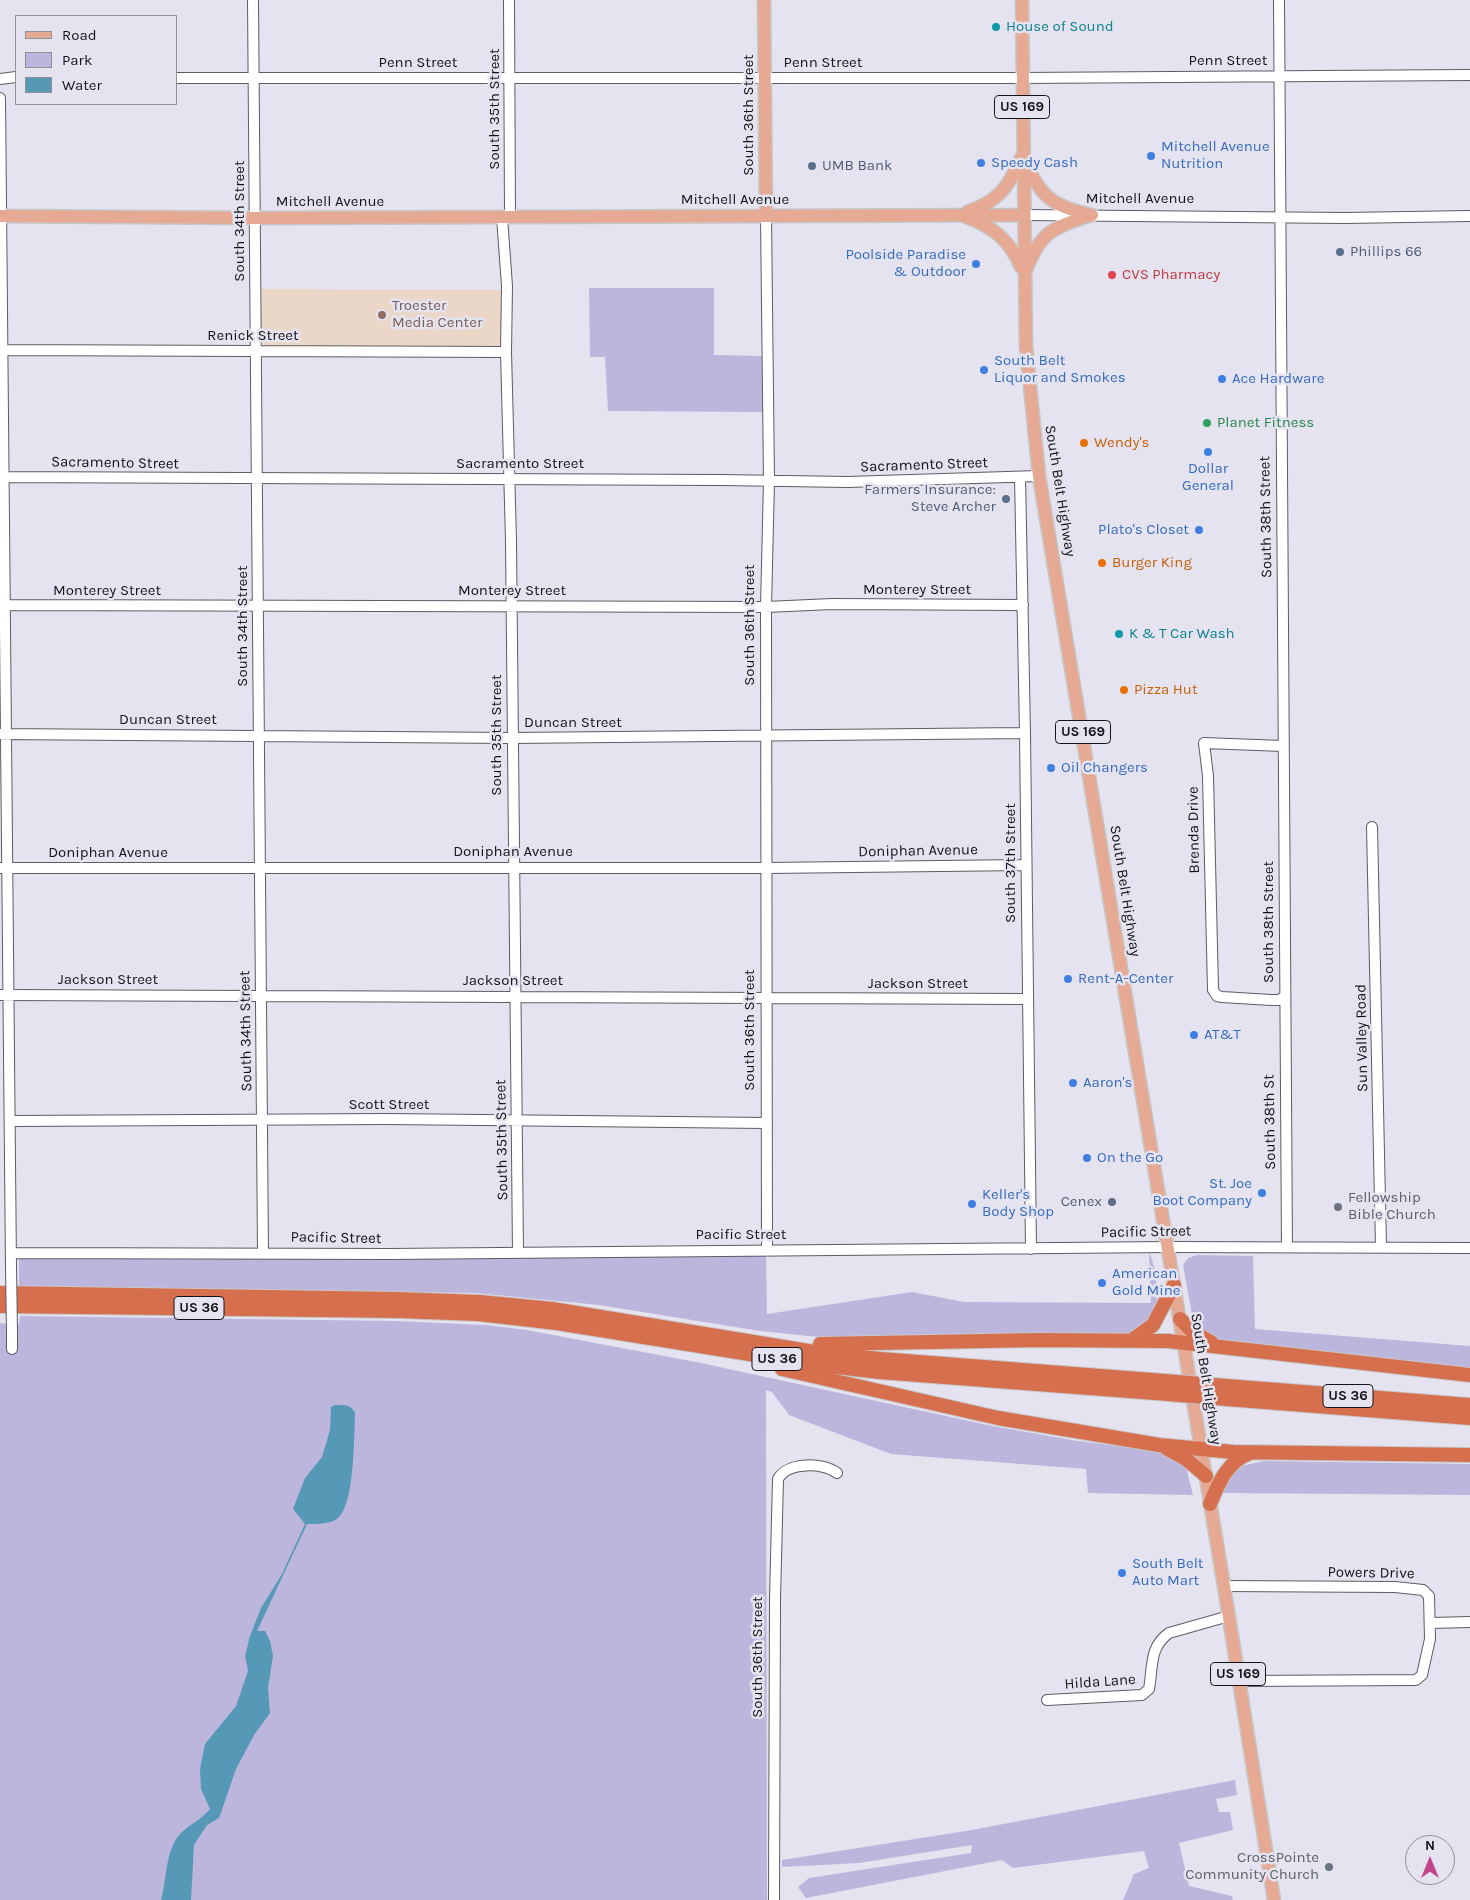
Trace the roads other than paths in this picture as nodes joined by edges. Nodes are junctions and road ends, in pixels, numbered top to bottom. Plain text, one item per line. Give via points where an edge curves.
1 (253, 0) edge
2 (509, 0) edge
3 (764, 0) edge
4 (1022, 0) edge
5 (1279, 0) edge
6 (1470, 75) edge
7 (1279, 76) junction
8 (15, 77) edge
9 (178, 78) edge
10 (254, 78) junction
11 (509, 78) junction
12 (765, 78) junction
13 (1022, 78) junction
14 (0, 79) edge
15 (0, 98) edge
16 (1023, 153) junction
17 (960, 215) junction
18 (1023, 215) junction
19 (1092, 215) junction
20 (1, 216) edge
21 (766, 216) junction
22 (1279, 216) junction
23 (1470, 216) edge
24 (506, 217) junction
25 (255, 218) junction
26 (1024, 277) junction
27 (2, 350) edge
28 (256, 351) junction
29 (506, 352) junction
30 (1039, 476) junction
31 (2, 477) edge
32 (1020, 477) junction
33 (257, 479) junction
34 (509, 479) junction
35 (769, 481) junction
36 (2, 605) edge
37 (1024, 605) junction
38 (257, 606) junction
39 (511, 606) junction
40 (766, 607) junction
41 (1025, 733) junction
42 (3, 734) edge
43 (258, 736) junction
44 (767, 736) junction
45 (511, 738) junction
46 (1284, 746) junction
47 (1372, 827) dead end
48 (1026, 865) junction
49 (513, 866) junction
50 (259, 867) junction
51 (4, 868) edge
52 (767, 868) junction
53 (4, 995) edge
54 (260, 995) junction
55 (515, 997) junction
56 (766, 997) junction
57 (1284, 997) junction
58 (1026, 999) junction
59 (1248, 999) joint
60 (7, 1116) edge
61 (263, 1120) junction
62 (516, 1122) junction
63 (767, 1123) junction
64 (1168, 1247) junction
65 (1287, 1247) junction
66 (1381, 1247) junction
67 (1470, 1248) edge
68 (1031, 1249) junction
69 (767, 1250) junction
70 (11, 1252) junction
71 (263, 1252) junction
72 (518, 1253) junction
73 (1174, 1285) junction
74 (0, 1293) edge
75 (0, 1306) edge
76 (1180, 1319) junction
77 (1132, 1340) junction
78 (741, 1341) junction
79 (1184, 1342) junction
80 (1218, 1345) junction
81 (694, 1346) junction
82 (12, 1349) dead end
83 (1470, 1375) edge
84 (1154, 1387) junction
85 (1226, 1393) junction
86 (1470, 1405) edge
87 (1470, 1418) edge
88 (1159, 1445) junction
89 (1201, 1449) junction
90 (1250, 1452) junction
91 (1470, 1455) edge
92 (837, 1473) dead end
93 (1206, 1476) junction
94 (1210, 1504) junction
95 (1224, 1586) junction
96 (1229, 1616) junction
97 (1470, 1622) edge
98 (1430, 1623) junction
99 (1239, 1681) junction
100 (1046, 1700) dead end
101 (774, 1900) edge
102 (1274, 1900) edge

1 - 10 street, South 34th Street
2 - 11 street, South 35th Street
3 - 12 main road, South 36th Street
4 - 13 main road, South Belt Highway / US 169
5 - 7 street, South 38th Street
6 - 7 street, Penn Street
7 - 13 street, Penn Street
7 - 22 street, South 38th Street
8 - 14 street
9 - 10 street, Penn Street
10 - 11 street, Penn Street
10 - 25 street, South 34th Street
11 - 12 street, Penn Street
11 - 24 street, South 35th Street
12 - 13 street, Penn Street
12 - 21 main road, South 36th Street
13 - 16 main road, South Belt Highway / US 169
15 - 20 street
16 - 17 main road via 1006,188 998,196
16 - 18 main road, South Belt Highway / US 169
16 - 19 main road via 1034,180 1048,199 1070,210
17 - 18 main road, Mitchell Avenue
17 - 21 main road, Mitchell Avenue
17 - 26 main road via 996,231 1006,240
18 - 19 street, Mitchell Avenue
18 - 26 main road, South Belt Highway / US 169
19 - 22 street, Mitchell Avenue
19 - 26 main road via 1059,226 1045,235 1036,246
20 - 25 main road, Mitchell Avenue
20 - 27 street
21 - 24 main road, Mitchell Avenue
21 - 35 street, South 36th Street
22 - 23 street, Mitchell Avenue
22 - 46 street, South 38th Street
24 - 25 main road, Mitchell Avenue
24 - 29 street, South 35th Street
25 - 28 street, South 34th Street
26 - 30 main road, South Belt Highway / US 169 via 1026,346
27 - 28 street, Renick Street
27 - 31 street
28 - 29 street, Renick Street
28 - 33 street, South 34th Street
29 - 34 street, South 35th Street
30 - 32 street, Sacramento Street
30 - 64 main road, South Belt Highway / US 169
31 - 33 street, Sacramento Street
31 - 36 street
32 - 35 street, Sacramento Street
32 - 37 street, South 37th Street
33 - 34 street, Sacramento Street
33 - 38 street, South 34th Street
34 - 35 street, Sacramento Street
34 - 39 street, South 35th Street
35 - 40 street, South 36th Street
36 - 38 street, Monterey Street
36 - 42 street
37 - 40 street, Monterey Street
37 - 41 street, South 37th Street
38 - 39 street, Monterey Street
38 - 43 street, South 34th Street
39 - 40 street, Monterey Street
39 - 45 street, South 35th Street
40 - 44 street, South 36th Street
41 - 44 street, Duncan Street
41 - 48 street, South 37th Street
42 - 43 street, Duncan Street
42 - 51 street
43 - 45 street, Duncan Street
43 - 50 street, South 34th Street
44 - 45 street, Duncan Street
44 - 52 street, South 36th Street
45 - 49 street, South 35th Street
46 - 57 street, South 38th Street
46 - 59 street, Brenda Drive via 1204,743 1208,776 1213,990 1217,996
47 - 66 street, Sun Valley Road
48 - 52 street, Doniphan Avenue
48 - 58 street, South 37th Street
49 - 50 street, Doniphan Avenue
49 - 52 street, Doniphan Avenue
49 - 55 street, South 35th Street
50 - 51 street, Doniphan Avenue
50 - 54 street, South 34th Street
51 - 53 street
52 - 56 street, South 36th Street
53 - 54 street, Jackson Street
53 - 60 street
54 - 55 street, Jackson Street
54 - 61 street, South 34th Street
55 - 56 street, Jackson Street
55 - 62 street, South 35th Street
56 - 58 street, Jackson Street
56 - 63 street, South 36th Street
57 - 59 street, South 38th Street via 1279,1000
57 - 65 street, South 38th St
58 - 68 street, South 37th Street
60 - 61 street, Scott Street
60 - 70 street
61 - 62 street, Scott Street
61 - 71 street, South 34th Street
62 - 63 street, Scott Street
62 - 72 street, South 35th Street
63 - 69 street, South 36th Street
64 - 65 street, Pacific Street
64 - 68 street, Pacific Street
64 - 73 main road, South Belt Highway / US 169
65 - 66 street, Pacific Street
66 - 67 street, Pacific Street
68 - 69 street, Pacific Street
69 - 72 street, Pacific Street
70 - 71 street, Pacific Street
70 - 82 street, bridge
71 - 72 street, Pacific Street
73 - 76 main road, South Belt Highway / US 169
73 - 77 highway via 1153,1325
74 - 78 highway, US 36 via 471,1301 552,1310
75 - 81 highway, US 36 via 478,1314 556,1323
76 - 79 main road, South Belt Highway / US 169
76 - 80 highway via 1192,1331
77 - 78 highway via 848,1345
77 - 79 highway
78 - 84 highway, US 36 via 880,1359
79 - 80 highway
79 - 89 main road, South Belt Highway / US 169
80 - 83 highway
81 - 84 highway, US 36 via 879,1372
81 - 88 highway via 737,1360 998,1418
84 - 85 highway, US 36, bridge
85 - 86 highway, US 36
85 - 87 highway, US 36
88 - 89 highway
88 - 93 highway via 1180,1455
89 - 90 highway
89 - 93 main road, South Belt Highway / US 169
90 - 91 highway
90 - 94 highway via 1230,1465
92 - 101 street, South 36th Street via 830,1468 805,1466 788,1469 778,1479 774,1599
93 - 94 main road, South Belt Highway / US 169
94 - 95 main road, South Belt Highway / US 169
95 - 96 main road, South Belt Highway / US 169
95 - 98 street, Powers Drive via 1423,1590 1429,1596
96 - 99 main road, South Belt Highway / US 169
96 - 100 street, Hilda Lane via 1169,1633 1161,1639 1152,1652 1149,1689 1142,1695
97 - 98 street
98 - 99 street, Powers Drive via 1422,1675 1416,1680
99 - 102 main road, South Belt Highway / US 169

